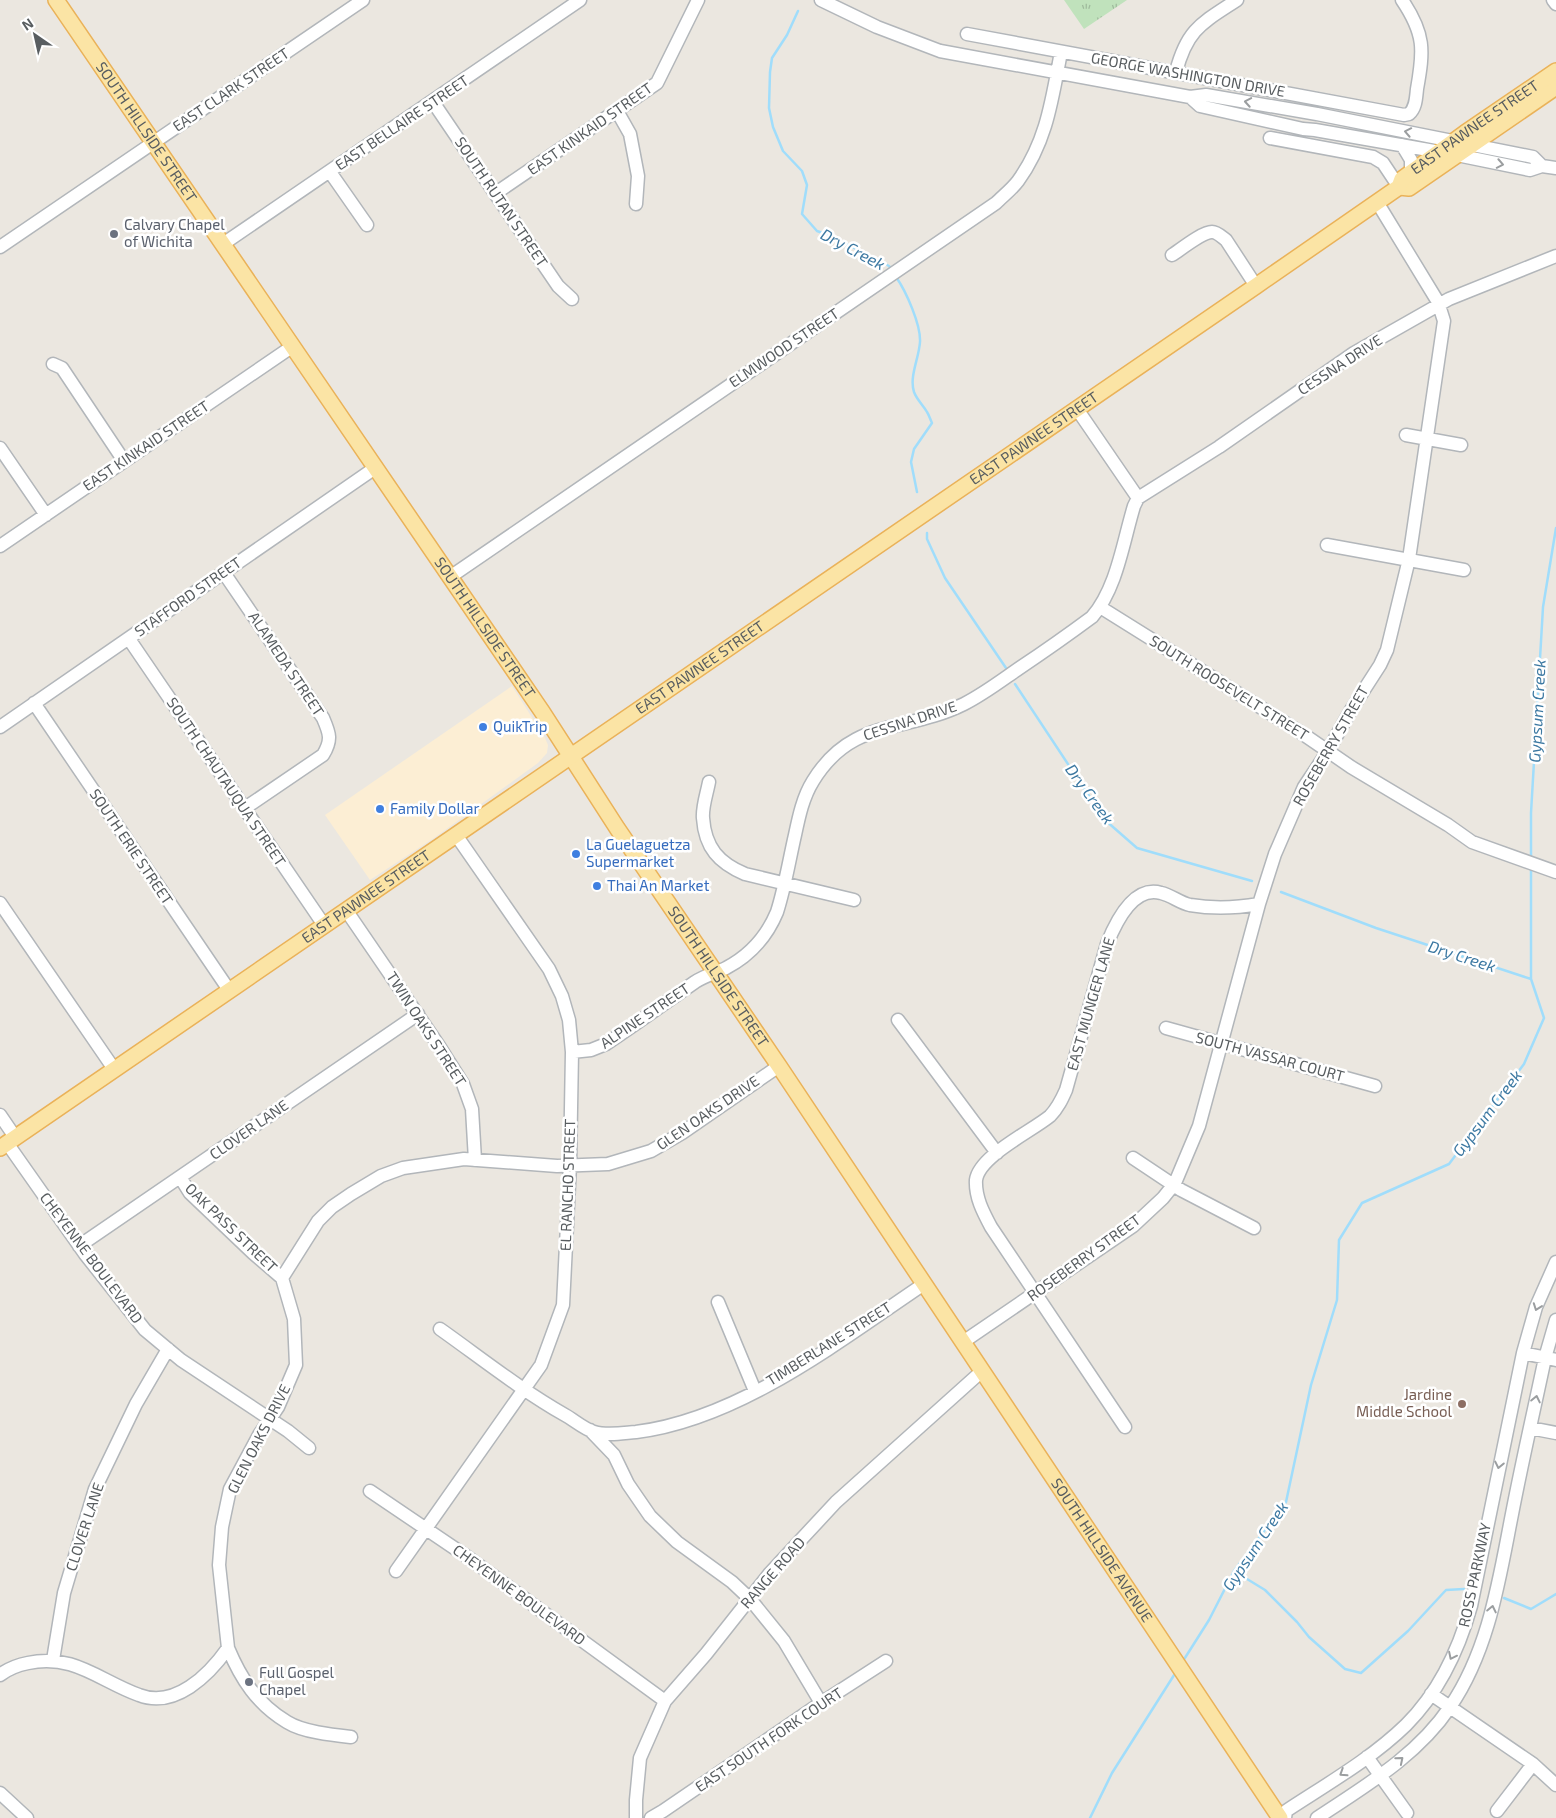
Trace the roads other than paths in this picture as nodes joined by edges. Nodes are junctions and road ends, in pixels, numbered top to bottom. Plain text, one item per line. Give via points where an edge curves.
1 (56, 0) edge
2 (363, 0) edge
3 (580, 0) edge
4 (698, 0) edge
5 (821, 0) edge
6 (1237, 0) edge
7 (1402, 0) edge
8 (1553, 0) edge
9 (1556, 4) edge
10 (967, 34) dead end
11 (1061, 52) junction
12 (1556, 71) edge
13 (1176, 72) junction
14 (1057, 73) junction
15 (1556, 87) edge
16 (1190, 97) junction
17 (433, 102) junction
18 (617, 111) junction
19 (1501, 125) junction
20 (1270, 138) dead end
21 (153, 142) junction
22 (1402, 145) junction
23 (1471, 145) junction
24 (1456, 148) junction
25 (1441, 152) junction
26 (1508, 152) junction
27 (1542, 166) junction
28 (1556, 168) edge
29 (330, 172) junction
30 (1411, 172) junction
31 (1399, 188) junction
32 (496, 194) junction
33 (1377, 202) junction
34 (636, 204) dead end
35 (367, 225) dead end
36 (223, 244) junction
37 (0, 247) edge
38 (1172, 255) dead end
39 (1556, 256) edge
40 (1256, 286) junction
41 (572, 300) dead end
42 (1439, 305) junction
43 (292, 346) junction
44 (54, 364) dead end
45 (1077, 409) junction
46 (1406, 435) dead end
47 (1426, 439) junction
48 (1461, 445) dead end
49 (0, 448) edge
50 (124, 461) junction
51 (376, 468) junction
52 (1138, 498) junction
53 (46, 515) junction
54 (1327, 545) dead end
55 (0, 546) edge
56 (1410, 559) junction
57 (1464, 570) dead end
58 (224, 573) junction
59 (450, 577) junction
60 (1100, 608) junction
61 (129, 639) junction
62 (34, 703) junction
63 (0, 727) edge
64 (1328, 751) junction
65 (570, 755) junction
66 (709, 782) dead end
67 (245, 808) junction
68 (456, 835) junction
69 (1556, 872) edge
70 (784, 884) junction
71 (854, 900) dead end
72 (0, 903) edge
73 (1259, 904) junction
74 (346, 910) junction
75 (324, 925) junction
76 (715, 972) junction
77 (229, 990) junction
78 (418, 1014) junction
79 (898, 1020) dead end
80 (1166, 1028) dead end
81 (1221, 1043) junction
82 (572, 1052) junction
83 (779, 1066) junction
84 (114, 1069) junction
85 (1375, 1086) dead end
86 (0, 1116) edge
87 (7, 1143) edge
88 (997, 1153) junction
89 (1133, 1158) dead end
90 (475, 1160) junction
91 (570, 1165) junction
92 (180, 1177) junction
93 (1173, 1185) junction
94 (1254, 1228) dead end
95 (79, 1246) junction
96 (1556, 1262) edge
97 (282, 1278) junction
98 (924, 1284) junction
99 (1036, 1294) junction
100 (718, 1302) dead end
101 (1556, 1320) edge
102 (440, 1329) dead end
103 (963, 1342) junction
104 (168, 1349) junction
105 (1523, 1353) junction
106 (1551, 1359) edge
107 (982, 1371) junction
108 (524, 1389) junction
109 (755, 1391) junction
110 (269, 1419) junction
111 (1125, 1427) dead end
112 (589, 1428) junction
113 (1530, 1428) junction
114 (1556, 1433) edge
115 (309, 1448) dead end
116 (370, 1491) dead end
117 (426, 1529) junction
118 (396, 1571) dead end
119 (750, 1599) junction
120 (228, 1648) junction
121 (52, 1660) junction
122 (886, 1661) dead end
123 (0, 1675) edge
124 (1431, 1694) junction
125 (665, 1701) junction
126 (821, 1703) junction
127 (1450, 1708) junction
128 (351, 1737) dead end
129 (1367, 1758) junction
130 (1533, 1764) junction
131 (1380, 1776) junction
132 (1556, 1785) edge
133 (0, 1793) edge
134 (1497, 1811) dead end
135 (1407, 1813) dead end
136 (27, 1818) edge
137 (636, 1818) edge
138 (651, 1818) edge
139 (1280, 1818) edge
140 (1285, 1818) edge
141 (1317, 1818) edge

1 - 21 main road, SOUTH HILLSIDE STREET
2 - 21 street, EAST CLARK STREET
3 - 17 street, EAST BELLAIRE STREET
4 - 18 street, EAST KINKAID STREET via 657,83
5 - 14 street via 877,27 940,50
6 - 13 street via 1191,35
7 - 13 street, GEORGE WASHINGTON DRIVE via 1414,19 1422,43 1414,107 1409,114
8 - 9 street
10 - 11 street, GEORGE WASHINGTON DRIVE
11 - 13 street, GEORGE WASHINGTON DRIVE
11 - 14 street, ELMWOOD STREET
12 - 24 main road, EAST PAWNEE STREET
14 - 16 street
14 - 59 street, ELMWOOD STREET via 1045,129 1034,156 1017,183 996,203
15 - 19 main road, EAST PAWNEE STREET
16 - 22 street via 1200,106 1235,114
24 -> 16 street via 1206,95
17 - 29 street, EAST BELLAIRE STREET
17 - 32 street, SOUTH RUTAN STREET
18 - 32 street, EAST KINKAID STREET
18 - 34 street via 630,134 638,176
19 - 23 main road, EAST PAWNEE STREET
19 - 26 street via 1498,137
20 - 31 street via 1378,159
21 - 36 main road, SOUTH HILLSIDE STREET
21 - 37 street, EAST CLARK STREET
22 - 25 street
22 - 30 street via 1411,160
23 - 24 main road, EAST PAWNEE STREET
23 - 26 street
24 - 25 main road, EAST PAWNEE STREET
24 -> 27 street via 1530,170
24 - 31 main road, EAST PAWNEE STREET via 1408,188
25 - 30 main road, EAST PAWNEE STREET
26 - 27 street via 1532,156
27 - 28 street
29 - 35 street
29 - 36 street, EAST BELLAIRE STREET
30 - 31 main road, EAST PAWNEE STREET via 1402,179
31 - 33 main road, EAST PAWNEE STREET
32 - 41 street, SOUTH RUTAN STREET via 558,286
33 - 40 main road, EAST PAWNEE STREET
33 - 42 street, ROSEBERRY STREET
36 - 43 main road, SOUTH HILLSIDE STREET
38 - 40 street via 1205,235 1215,233 1226,240
39 - 42 street, CESSNA DRIVE
40 - 45 main road, EAST PAWNEE STREET
42 - 47 street, ROSEBERRY STREET via 1444,321
42 - 52 street, CESSNA DRIVE via 1354,353 1219,447
43 - 50 street, EAST KINKAID STREET
43 - 51 main road, SOUTH HILLSIDE STREET
44 - 50 street via 62,368
45 - 52 street
45 - 65 main road, EAST PAWNEE STREET
46 - 47 street
47 - 48 street
47 - 56 street, ROSEBERRY STREET
49 - 53 street
50 - 53 street, EAST KINKAID STREET
51 - 58 street, STAFFORD STREET
51 - 59 main road, SOUTH HILLSIDE STREET
52 - 60 street via 1110,590
53 - 55 street, EAST KINKAID STREET
54 - 56 street
56 - 57 street
56 - 64 street, ROSEBERRY STREET via 1387,650
58 - 61 street, STAFFORD STREET
58 - 67 street, ALAMEDA STREET via 323,718 330,737 323,755
59 - 65 main road, SOUTH HILLSIDE STREET
60 - 64 street, SOUTH ROOSEVELT STREET
60 - 70 street, CESSNA DRIVE via 1092,617 974,699 936,715 873,731 840,748 808,790 798,818
61 - 62 street, STAFFORD STREET
61 - 67 street, SOUTH CHAUTAUQUA STREET
62 - 63 street, STAFFORD STREET
62 - 77 street, SOUTH ERIE STREET
64 - 69 street, SOUTH ROOSEVELT STREET via 1472,842
64 - 73 street, ROSEBERRY STREET via 1304,787 1275,854
65 - 68 main road, EAST PAWNEE STREET
65 - 76 main road, SOUTH HILLSIDE STREET
66 - 70 street via 703,816 708,840 717,857 745,874
67 - 75 street, SOUTH CHAUTAUQUA STREET
68 - 74 main road, EAST PAWNEE STREET
68 - 82 street, EL RANCHO STREET via 549,969 567,1012
70 - 71 street
70 - 76 street, CESSNA DRIVE via 777,912 763,937 748,952
72 - 84 street
73 - 81 street, ROSEBERRY STREET
73 - 88 street, EAST MUNGER LANE via 1215,908 1187,904 1160,892 1143,894 1131,904 1116,922 1107,944 1059,1106
74 - 75 main road, EAST PAWNEE STREET
74 - 78 street, TWIN OAKS STREET
75 - 77 main road, EAST PAWNEE STREET
76 - 82 street, ALPINE STREET via 695,982 606,1044
76 - 83 main road, SOUTH HILLSIDE STREET
77 - 84 main road, EAST PAWNEE STREET
78 - 90 street, TWIN OAKS STREET via 469,1096
78 - 92 street, CLOVER LANE
79 - 88 street
80 - 81 street, SOUTH VASSAR COURT
81 - 85 street, SOUTH VASSAR COURT
81 - 93 street, ROSEBERRY STREET via 1199,1126
82 - 91 street, EL RANCHO STREET
83 - 91 street, GLEN OAKS DRIVE via 651,1151 608,1164
83 - 98 main road, SOUTH HILLSIDE STREET
84 - 87 main road, EAST PAWNEE STREET
86 - 87 street, CHEYENNE BOULEVARD
87 - 95 street, CHEYENNE BOULEVARD
88 - 99 street, EAST MUNGER LANE via 976,1178 980,1205
89 - 93 street
90 - 91 street, GLEN OAKS DRIVE
90 - 97 street, GLEN OAKS DRIVE via 403,1168 381,1176 351,1194 318,1221
91 - 108 street, EL RANCHO STREET via 563,1305 541,1365
92 - 95 street, CLOVER LANE
92 - 97 street, OAK PASS STREET via 190,1192
93 - 94 street
93 - 99 street, ROSEBERRY STREET via 1133,1226
95 - 104 street, CHEYENNE BOULEVARD via 145,1330
96 -> 105 street, ROSS PARKWAY via 1536,1307
97 - 110 street, GLEN OAKS DRIVE via 294,1319 296,1365 278,1407
98 - 103 main road, SOUTH HILLSIDE AVENUE
98 - 109 street, TIMBERLANE STREET via 811,1360
99 - 103 street, ROSEBERRY STREET
99 - 111 street, EAST MUNGER LANE
100 - 109 street
101 - 106 street, ROSS PARKWAY
102 - 108 street, TIMBERLANE STREET
103 - 107 main road, SOUTH HILLSIDE AVENUE
104 - 110 street, CHEYENNE BOULEVARD
104 - 121 street, CLOVER LANE via 136,1404 95,1490 64,1592
105 - 106 street
105 -> 124 street, ROSS PARKWAY via 1471,1606 1456,1649
113 -> 106 street, ROSS PARKWAY
107 - 119 street, RANGE ROAD via 836,1502
107 - 139 main road, SOUTH HILLSIDE AVENUE
108 - 112 street, TIMBERLANE STREET
108 - 117 street, EL RANCHO STREET
109 - 112 street, TIMBERLANE STREET via 678,1424 613,1434 594,1432
110 - 115 street, CHEYENNE BOULEVARD
110 - 120 street, GLEN OAKS DRIVE via 230,1489 222,1527 220,1564
112 - 119 street via 614,1455 628,1484 650,1516 677,1542
113 - 114 street
127 -> 113 street, ROSS PARKWAY via 1472,1667 1490,1622
116 - 117 street, CHEYENNE BOULEVARD
117 - 118 street, EL RANCHO STREET
117 - 125 street, CHEYENNE BOULEVARD
119 - 125 street, RANGE ROAD
119 - 126 street via 784,1641
120 - 121 street via 215,1666 188,1688 154,1698 141,1696 79,1666
120 - 128 street, GLEN OAKS DRIVE via 239,1675 259,1700 288,1723 325,1735
121 - 123 street via 16,1666
122 - 126 street, EAST SOUTH FORK COURT
124 - 127 street
124 - 129 street, ROSS PARKWAY via 1407,1724
125 - 137 street, RANGE ROAD via 640,1758
126 - 138 street, EAST SOUTH FORK COURT
127 - 130 street
131 -> 127 street, ROSS PARKWAY via 1421,1741
129 - 131 street
129 -> 140 street, ROSS PARKWAY via 1286,1811
130 - 132 street
130 - 134 street
131 - 135 street
131 - 141 street, ROSS PARKWAY
133 - 136 street

